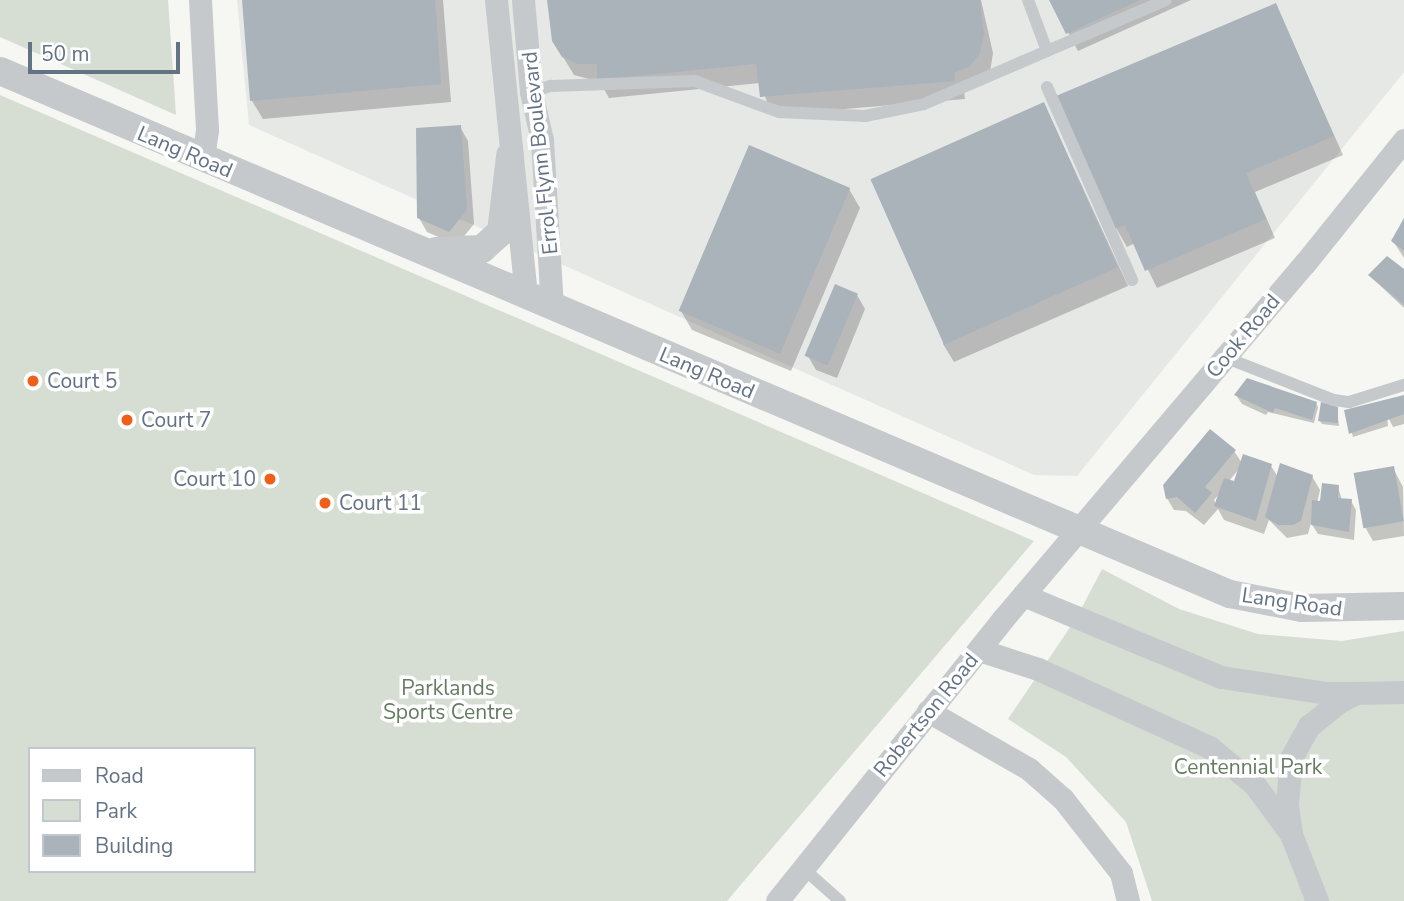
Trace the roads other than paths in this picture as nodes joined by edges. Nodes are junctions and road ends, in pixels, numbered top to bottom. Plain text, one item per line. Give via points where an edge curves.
1 (200, 0) edge
2 (496, 0) edge
3 (523, 0) edge
4 (1028, 0) edge
5 (1166, 0) edge
6 (1047, 51) junction
7 (8, 76) edge
8 (1047, 87) dead end
9 (531, 92) junction
10 (1404, 140) edge
11 (510, 156) junction
12 (204, 159) junction
13 (422, 251) junction
14 (1132, 280) dead end
15 (526, 295) junction
16 (552, 307) junction
17 (1224, 357) junction
18 (1404, 385) edge
19 (1078, 530) junction
20 (1023, 595) junction
21 (1404, 606) edge
22 (979, 650) junction
23 (1404, 692) edge
24 (1356, 693) junction
25 (928, 711) junction
26 (1291, 834) junction
27 (804, 869) junction
28 (777, 901) edge
29 (840, 901) edge
30 (1128, 901) edge
31 (1317, 901) edge

1 - 12 street via 207,130
2 - 11 street, Errol Flynn Boulevard
3 - 9 street, Errol Flynn Boulevard
4 - 6 lane
5 - 6 lane
6 - 9 lane via 924,104 864,116 779,112 695,80 551,86
7 - 12 street, Lang Road
8 - 14 lane
9 - 16 street, Errol Flynn Boulevard via 542,140
10 - 17 street, Cook Road
11 - 13 street via 503,226 491,243 472,252
11 - 15 street, Errol Flynn Boulevard
12 - 13 street, Lang Road
13 - 15 street, Lang Road
15 - 16 street, Lang Road
16 - 19 street, Lang Road
17 - 18 lane via 1335,400 1349,402
17 - 19 street, Cook Road
19 - 20 street, Robertson Road
19 - 21 street, Lang Road via 1230,594 1261,602 1340,611
20 - 22 street, Robertson Road
20 - 24 street via 1221,677
22 - 25 street, Robertson Road
22 - 26 street via 1038,669 1209,747 1254,784
23 - 24 street
24 - 26 street via 1324,711 1296,746 1287,779
25 - 27 street, Robertson Road
25 - 30 street via 1029,769 1063,799 1121,873
26 - 31 street
27 - 28 street, Robertson Road
27 - 29 lane

